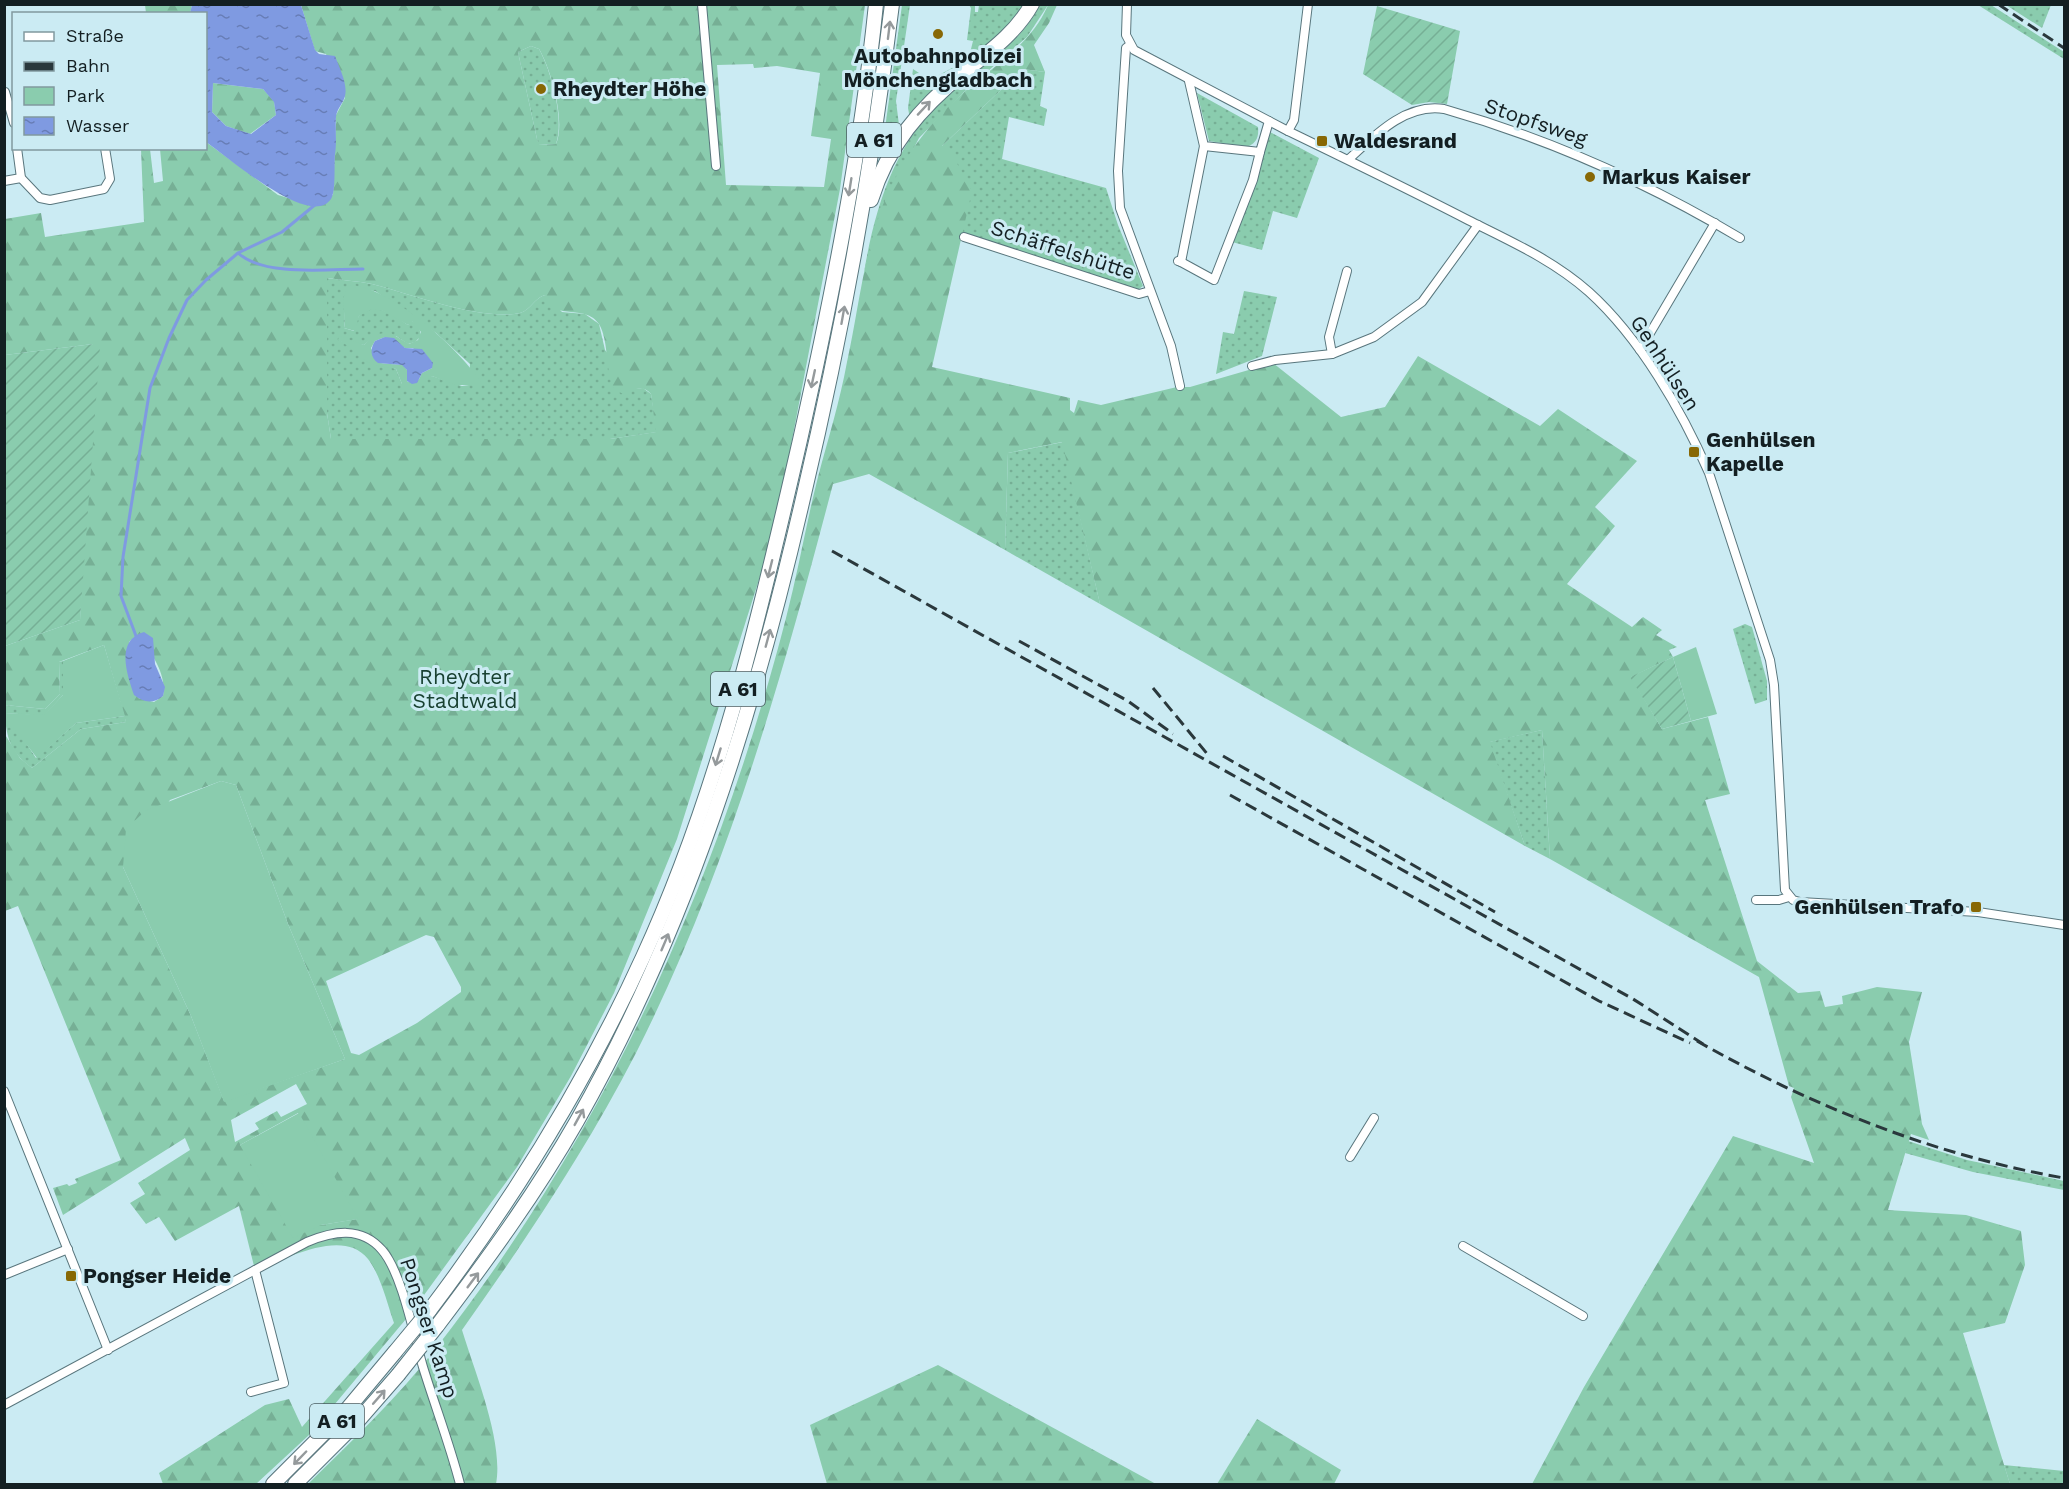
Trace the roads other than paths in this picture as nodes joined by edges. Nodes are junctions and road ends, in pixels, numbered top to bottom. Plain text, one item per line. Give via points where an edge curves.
1 (702, 4) edge
2 (876, 4) edge
3 (892, 4) edge
4 (1032, 4) edge
5 (1127, 4) edge
6 (1308, 4) edge
7 (1130, 45) junction
8 (1189, 81) junction
9 (5, 92) edge
10 (12, 122) edge
11 (1269, 122) junction
12 (1288, 131) junction
13 (1204, 146) junction
14 (17, 150) edge
15 (105, 150) edge
16 (1260, 152) junction
17 (1349, 159) junction
18 (716, 166) dead end
19 (21, 178) junction
20 (4, 181) edge
21 (1715, 223) junction
22 (1478, 225) junction
23 (964, 237) dead end
24 (1740, 238) dead end
25 (1347, 271) dead end
26 (850, 274) junction
27 (1150, 291) junction
28 (1640, 350) junction
29 (1332, 354) junction
30 (1252, 366) dead end
31 (1180, 386) dead end
32 (1789, 897) junction
33 (1756, 900) dead end
34 (2064, 925) edge
35 (4, 1091) edge
36 (1374, 1118) dead end
37 (1350, 1158) dead end
38 (1463, 1246) dead end
39 (68, 1249) junction
40 (255, 1270) junction
41 (4, 1275) edge
42 (1583, 1316) dead end
43 (108, 1350) junction
44 (251, 1392) dead end
45 (4, 1405) edge
46 (273, 1485) edge
47 (295, 1485) edge
48 (460, 1485) edge

1 - 18 street
2 -> 46 highway, A 61, bridge via 847,207 783,514 740,682 695,825 644,955 586,1072 502,1210 395,1352 344,1413
26 -> 3 highway, A 61 via 879,114
26 -> 4 highway via 876,182 897,141 928,102 1007,37
5 - 7 street via 1126,35
6 - 12 street via 1294,120
7 - 8 street, Genhülsen
7 - 27 street, Schäffelshütte via 1125,54 1120,208
8 - 11 street, Genhülsen
8 - 13 street
9 - 10 street
11 - 12 street, Genhülsen
11 - 16 street
12 - 17 street, Genhülsen
13 - 16 street
13 - 16 street via 1179,261 1214,280
14 - 19 street
15 - 19 street via 110,179 104,189 50,200 40,198
17 - 21 street, Stopfsweg via 1394,121 1416,110 1444,109 1578,154
17 - 22 street, Genhülsen
19 - 20 street
21 - 24 street, Stopfsweg
21 - 28 street
22 - 28 street, Genhülsen via 1517,243 1568,275 1606,308
22 - 29 street via 1422,302 1374,337
23 - 27 street, Schäffelshütte via 1139,294
25 - 29 street via 1329,337
47 -> 26 highway, A 61, bridge via 398,1375 492,1254 577,1122 614,1052 686,895 743,726 787,568 832,375
27 - 31 street, Schäffelshütte via 1171,346
28 - 32 street, Genhülsen via 1699,448 1770,660 1785,890
29 - 30 street
32 - 33 street
32 - 34 street via 1800,902 1978,912
35 - 39 street
36 - 37 street
38 - 42 street
39 - 41 street
39 - 43 street
40 - 43 street, Pongser Kamp
40 - 44 street via 284,1383
40 - 48 street, Pongser Kamp via 328,1233 357,1234 382,1250 409,1315
43 - 45 street, Pongser Kamp

